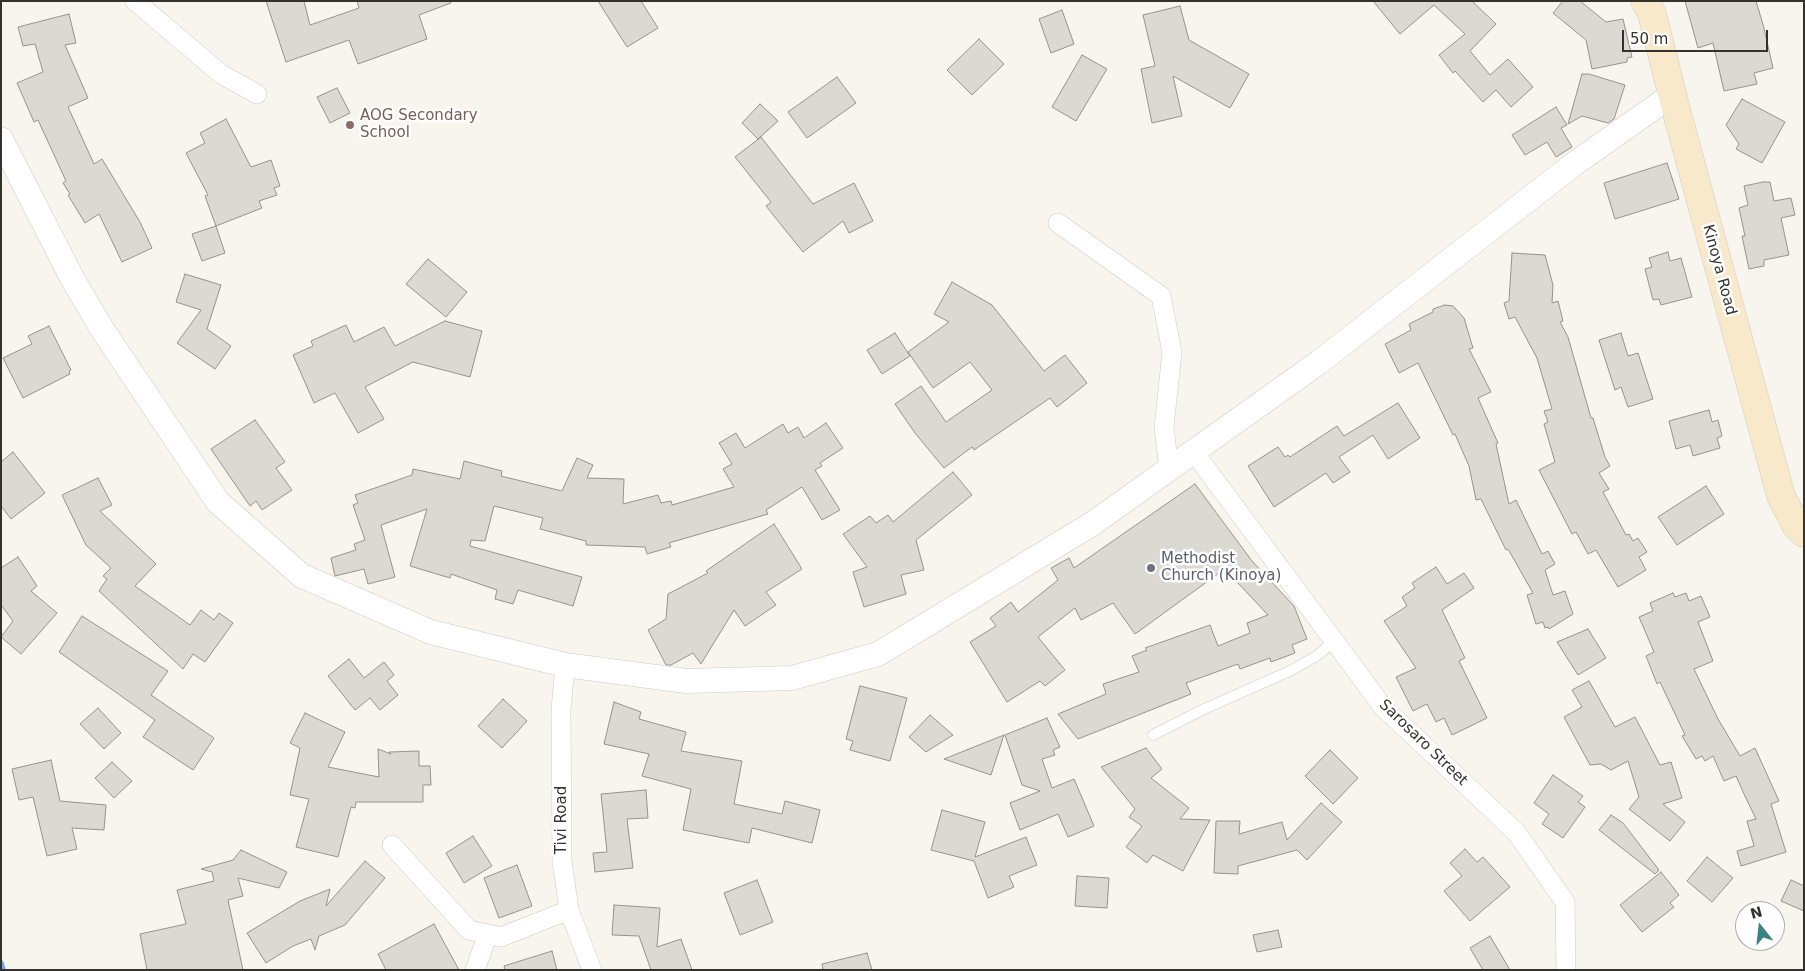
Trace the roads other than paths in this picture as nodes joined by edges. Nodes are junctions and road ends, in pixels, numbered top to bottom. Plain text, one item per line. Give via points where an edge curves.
1 (135, 1) edge
2 (1645, 1) edge
3 (257, 94) dead end
4 (1672, 95) junction
5 (1, 139) edge
6 (1058, 223) dead end
7 (1194, 452) junction
8 (1168, 470) junction
9 (1804, 533) edge
10 (1334, 641) junction
11 (564, 665) junction
12 (1153, 735) dead end
13 (392, 845) dead end
14 (569, 910) junction
15 (488, 934) junction
16 (475, 970) edge
17 (592, 970) edge
18 (1566, 970) edge

1 - 3 street via 221,74
2 - 4 main road, Kinoya Road via 1652,14
4 - 7 street via 1574,164 1318,364
4 - 9 main road, Kinoya Road via 1781,496 1796,525
5 - 11 street via 72,278 102,329 218,502 302,576 431,632
6 - 8 street via 1161,296 1172,352 1164,427
7 - 8 street
7 - 10 street, Sarosaro Street
8 - 11 street via 1092,524 878,654 783,679 686,682
10 - 12 lane via 1292,670
10 - 18 street, Sarosaro Street via 1383,707 1516,832 1565,902
11 - 14 street, Tivi Road via 562,861
13 - 15 street via 469,930
14 - 15 street via 501,937
14 - 17 street, Tivi Road
15 - 16 street

